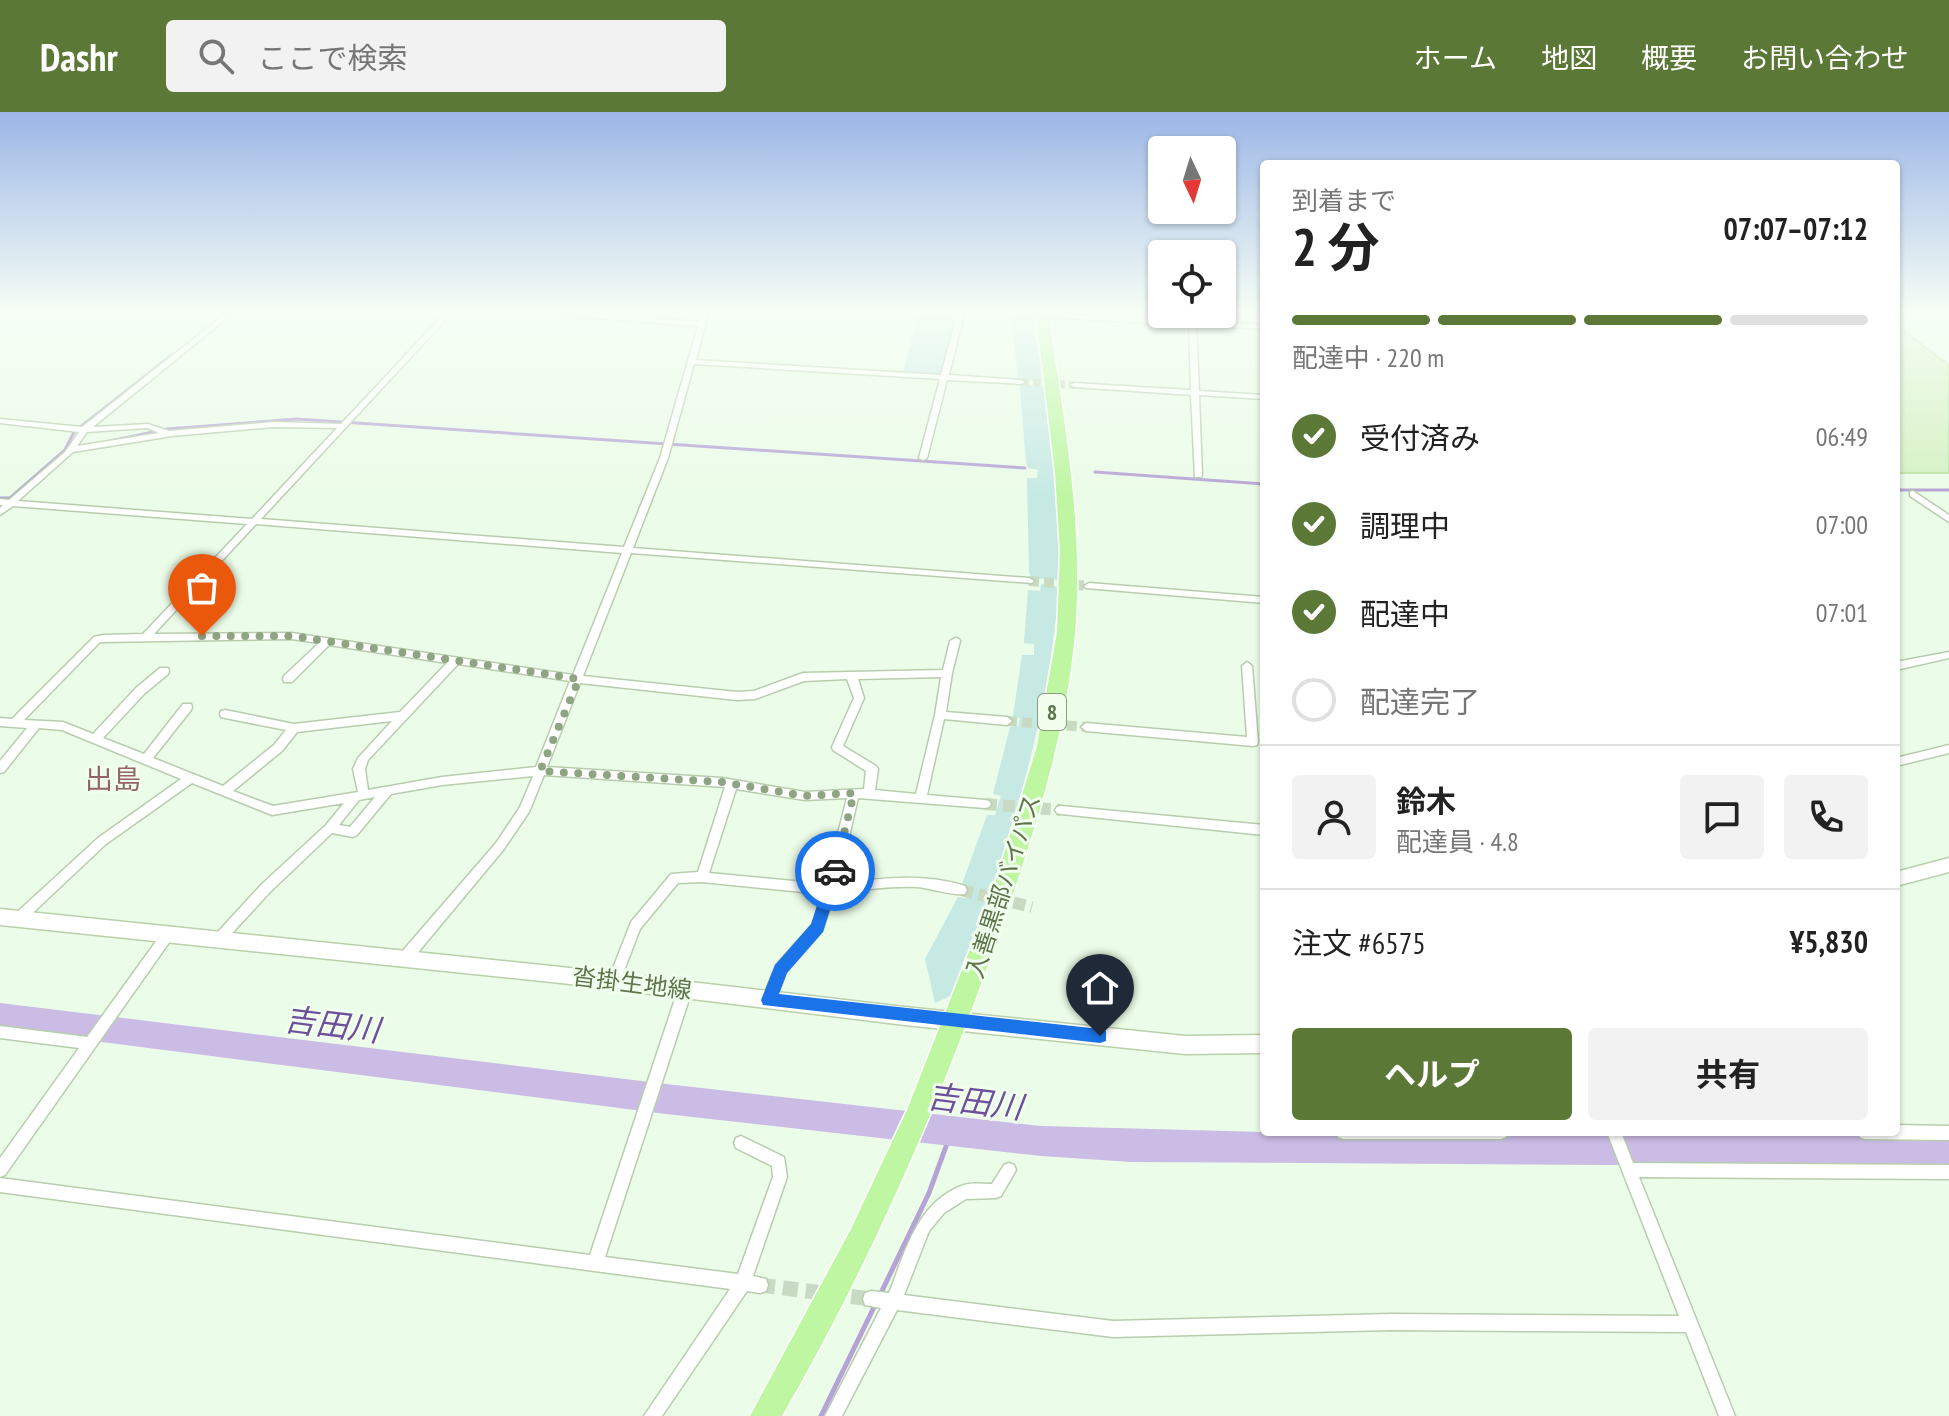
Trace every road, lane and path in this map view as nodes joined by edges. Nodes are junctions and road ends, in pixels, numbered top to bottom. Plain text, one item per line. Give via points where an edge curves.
1 (153, 375) edge
2 (390, 375) edge
3 (688, 375) edge
4 (895, 375) edge
5 (946, 375) edge
6 (1050, 375) edge
7 (1193, 375) edge
8 (945, 378) junction
9 (1021, 382) tunnel mouth
10 (1074, 385) tunnel mouth
11 (1194, 393) junction
12 (1260, 397) edge
13 (0, 421) edge
14 (342, 426) junction
15 (84, 430) junction
16 (165, 432) junction
17 (71, 450) junction
18 (923, 458) dead end
19 (1198, 475) dead end
20 (1913, 494) dead end
21 (5, 503) edge
22 (0, 512) edge
23 (1949, 519) edge
24 (251, 522) junction
25 (627, 551) junction
26 (1029, 581) tunnel mouth
27 (1089, 586) tunnel mouth
28 (1260, 600) edge
29 (146, 637) junction
30 (955, 641) dead end
31 (326, 642) junction
32 (1949, 655) edge
33 (456, 660) junction
34 (1900, 665) edge
35 (1247, 666) dead end
36 (164, 671) dead end
37 (947, 673) junction
38 (851, 675) junction
39 (288, 679) dead end
40 (579, 679) junction
41 (187, 707) dead end
42 (225, 714) dead end
43 (940, 715) junction
44 (402, 716) junction
45 (1007, 721) tunnel mouth
46 (0, 722) edge
47 (15, 722) junction
48 (37, 723) junction
49 (1086, 727) tunnel mouth
50 (294, 728) junction
51 (97, 737) junction
52 (1258, 742) edge
53 (1949, 749) edge
54 (147, 758) junction
55 (1900, 761) edge
56 (0, 769) edge
57 (540, 771) junction
58 (192, 777) junction
59 (732, 784) junction
60 (225, 791) junction
61 (388, 791) junction
62 (854, 793) junction
63 (869, 794) junction
64 (359, 796) junction
65 (921, 798) junction
66 (985, 804) tunnel mouth
67 (1061, 810) tunnel mouth
68 (330, 828) junction
69 (1260, 830) edge
70 (1949, 865) edge
71 (702, 877) junction
72 (1900, 878) edge
73 (830, 890) junction
74 (961, 890) tunnel mouth
75 (9, 918) edge
76 (169, 933) junction
77 (220, 938) junction
78 (405, 958) junction
79 (614, 981) junction
80 (685, 990) junction
81 (769, 1000) junction
82 (957, 1022) junction
83 (0, 1032) edge
84 (89, 1042) junction
85 (1260, 1044) edge
86 (1900, 1132) edge
87 (1949, 1133) edge
88 (1616, 1136) edge
89 (741, 1143) dead end
90 (1629, 1169) junction
91 (0, 1170) edge
92 (1009, 1170) dead end
93 (1949, 1172) edge
94 (0, 1185) edge
95 (595, 1264) junction
96 (743, 1283) junction
97 (760, 1285) tunnel mouth
98 (871, 1299) tunnel mouth
99 (893, 1302) junction
100 (1690, 1324) junction
101 (652, 1416) edge
102 (765, 1416) edge
103 (833, 1416) edge
104 (1727, 1416) edge

1 - 15 street
2 - 14 street
3 - 25 street via 677,419
4 - 8 street
5 - 8 street
6 - 82 highway, 入善黒部バイパス / 8 via 1066,496 1066,632 1039,778
7 - 11 street
8 - 9 street
8 - 18 street
10 - 11 street
11 - 12 street
11 - 19 street
13 - 15 street
14 - 16 street via 297,423
14 - 24 street
15 - 16 street via 148,426
15 - 17 street
16 - 17 street
17 - 21 street
20 - 23 street
21 - 22 street
21 - 24 street
24 - 25 street
24 - 29 street
25 - 26 street
25 - 40 street
27 - 28 street
29 - 31 street via 292,636
29 - 47 street via 97,639
30 - 37 street
31 - 33 street
31 - 39 street
32 - 34 street
33 - 40 street
33 - 44 street
35 - 52 street
36 - 51 street
37 - 38 street
37 - 43 street
38 - 40 street via 803,677 755,695 737,696
38 - 63 street via 859,698 837,747 872,769
40 - 57 street
41 - 54 street
42 - 50 street
43 - 45 street
43 - 65 street
44 - 50 street
44 - 64 street via 363,758
46 - 47 street
47 - 48 street
48 - 51 street
48 - 56 street
49 - 52 street
50 - 60 street
51 - 54 street
53 - 55 street
54 - 58 street
57 - 59 street
57 - 61 street
57 - 78 street via 525,809 500,846
58 - 60 street
58 - 75 street via 102,841
59 - 62 street via 805,796
59 - 71 street
60 - 64 street via 272,811
61 - 64 street
61 - 68 street via 353,832
62 - 63 street
62 - 73 street
63 - 65 street
64 - 68 street
65 - 66 street
67 - 69 street
68 - 77 street
70 - 72 main road
71 - 73 street
71 - 79 street via 675,878 635,926
73 - 74 street via 896,881 930,881
73 - 81 street via 818,927 781,969
75 - 76 main road, 沓掛生地線
76 - 77 main road, 沓掛生地線
76 - 84 street
77 - 78 main road, 沓掛生地線
78 - 79 main road, 沓掛生地線
79 - 80 main road, 沓掛生地線
80 - 81 main road, 沓掛生地線
80 - 95 street
81 - 82 main road, 沓掛生地線
82 - 85 main road, 沓掛生地線 via 1185,1045
82 - 102 highway, 入善黒部バイパス / 8 via 886,1189 799,1361
83 - 84 street
84 - 91 street
86 - 87 street
88 - 90 street
89 - 96 street via 779,1162 780,1177
90 - 93 street
90 - 100 street
92 - 99 street via 996,1191 964,1192 939,1208 924,1226
94 - 95 street
95 - 96 street
96 - 97 street
96 - 101 street
98 - 99 street
99 - 100 street via 1113,1329 1391,1322
99 - 103 street
100 - 104 street

